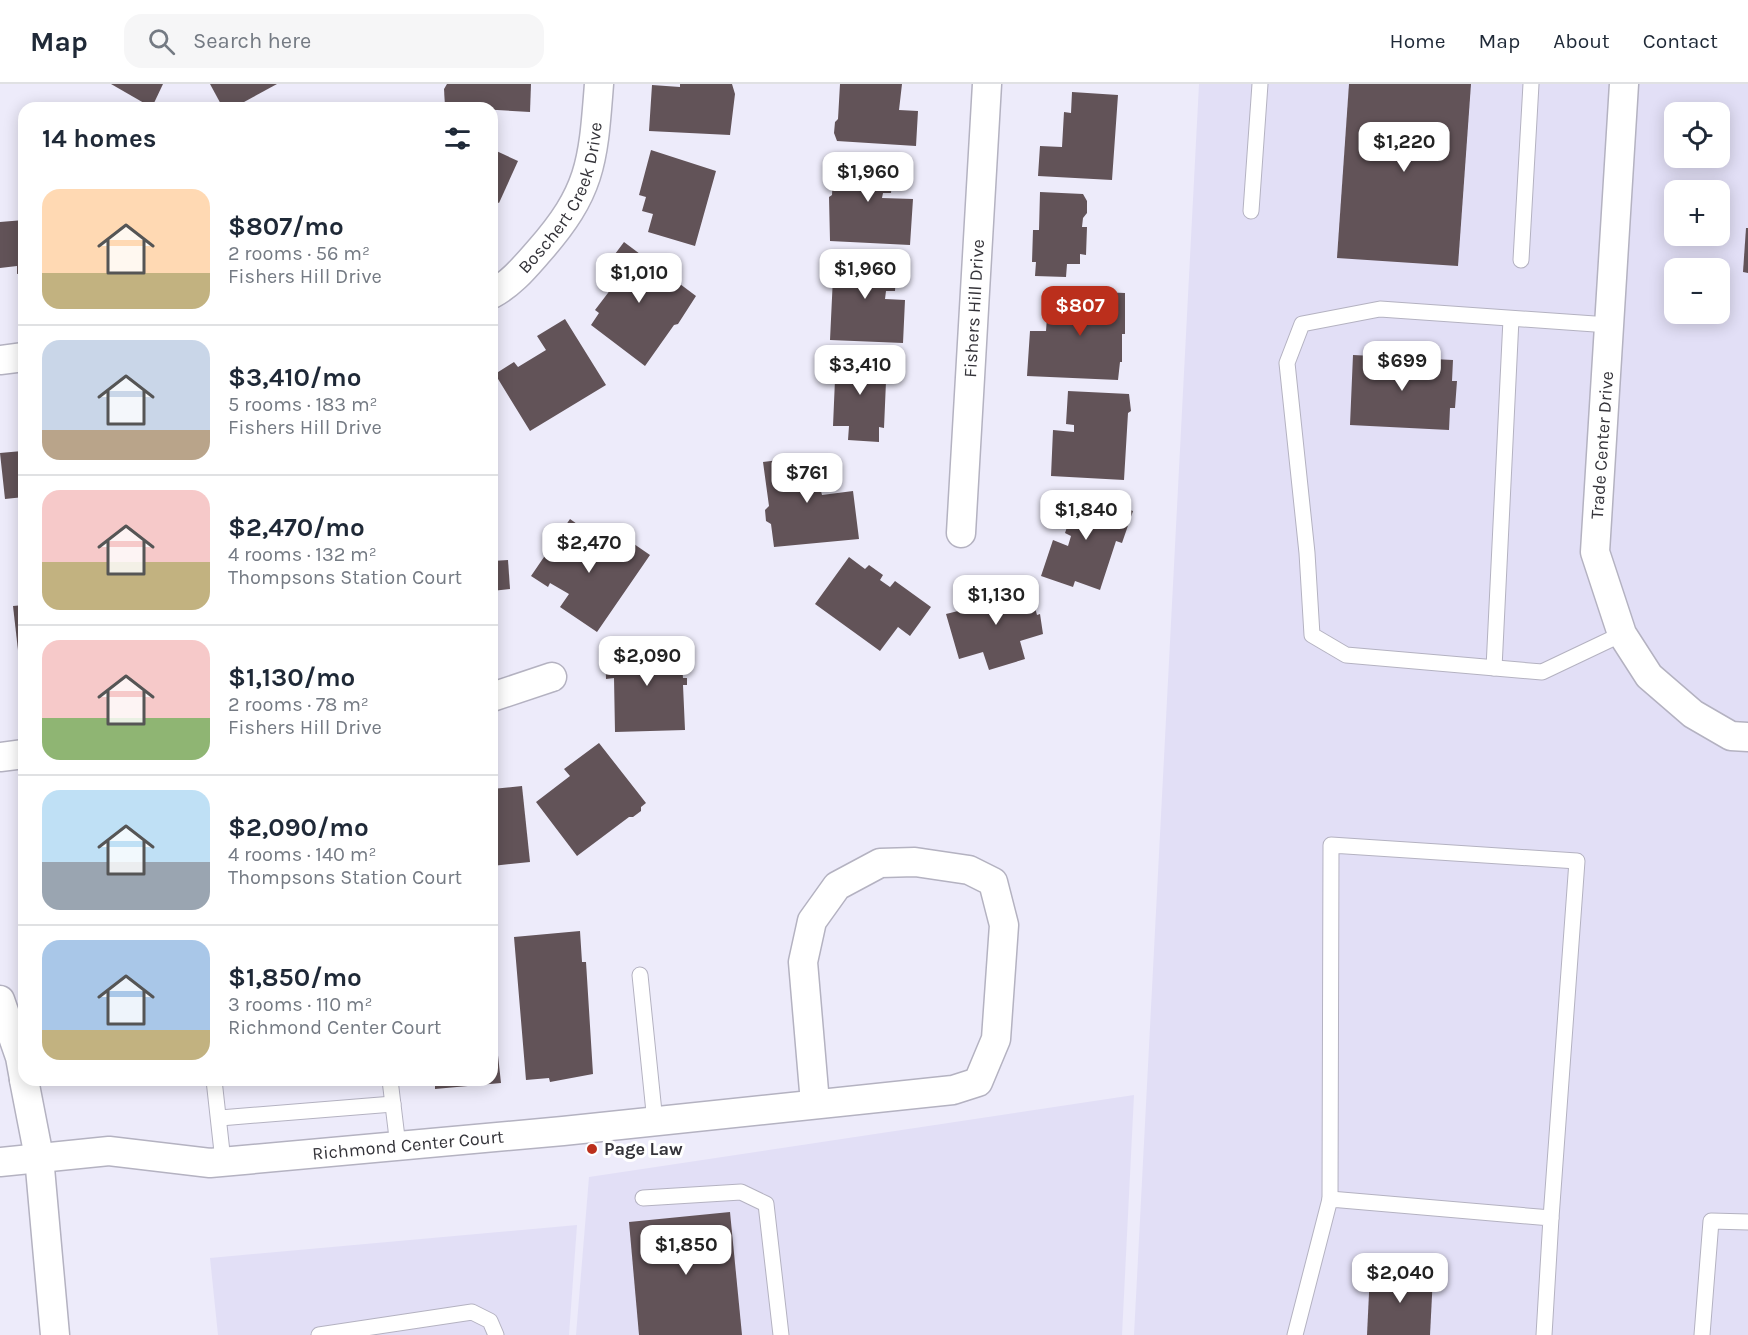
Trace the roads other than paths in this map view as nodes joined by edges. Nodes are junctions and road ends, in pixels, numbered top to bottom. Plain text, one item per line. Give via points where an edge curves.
1 (599, 84) edge
2 (987, 84) edge
3 (1260, 84) edge
4 (1531, 84) edge
5 (1624, 84) edge
6 (1251, 210) dead end
7 (1521, 261) dead end
8 (498, 291) edge
9 (1511, 319) junction
10 (1609, 325) junction
11 (18, 358) edge
12 (0, 360) edge
13 (961, 532) dead end
14 (1622, 634) junction
15 (1494, 668) junction
16 (552, 677) dead end
17 (498, 695) edge
18 (1748, 737) edge
19 (18, 755) edge
20 (0, 757) edge
21 (640, 975) dead end
22 (0, 1000) edge
23 (18, 1051) edge
24 (25, 1086) edge
25 (215, 1086) edge
26 (391, 1086) edge
27 (815, 1103) junction
28 (393, 1104) junction
29 (220, 1118) junction
30 (655, 1122) junction
31 (398, 1146) junction
32 (39, 1157) junction
33 (223, 1161) junction
34 (0, 1162) edge
35 (643, 1198) dead end
36 (1330, 1199) junction
37 (1551, 1218) junction
38 (1748, 1222) edge
39 (55, 1335) edge
40 (319, 1335) edge
41 (496, 1335) edge
42 (781, 1335) edge
43 (1295, 1335) edge
44 (1544, 1335) edge
45 (1702, 1335) edge

1 - 8 street, Boschert Creek Drive via 594,154 579,198 559,228 511,283
2 - 13 street, Fishers Hill Drive
3 - 6 lane
4 - 7 lane
5 - 10 street, Trade Center Drive
9 - 10 lane
9 - 15 lane
9 - 15 lane via 1380,309 1302,324 1287,363 1312,635 1346,655
10 - 14 street, Trade Center Drive via 1595,552
11 - 12 street
14 - 15 lane via 1542,672
14 - 18 street, Trade Center Drive via 1649,676 1693,714 1731,735
16 - 17 street
19 - 20 street
21 - 30 lane
22 - 23 street
24 - 32 street
25 - 29 lane
26 - 28 lane
27 - 27 street, Richmond Center Court via 953,1090 978,1082 997,1028 1004,925 993,882 969,870 915,862 880,863 837,886 812,921 803,962
27 - 30 street, Richmond Center Court
28 - 29 lane
28 - 31 lane
29 - 33 lane
30 - 31 street, Richmond Center Court
31 - 33 street, Richmond Center Court
32 - 33 street, Richmond Center Court via 109,1151 210,1163
32 - 34 street, Richmond Center Court
32 - 39 street
35 - 42 lane via 741,1192 766,1204
36 - 37 lane
36 - 37 lane via 1331,845 1577,861
36 - 43 lane
37 - 44 lane
38 - 45 lane via 1711,1221
40 - 41 lane via 472,1312 490,1321

